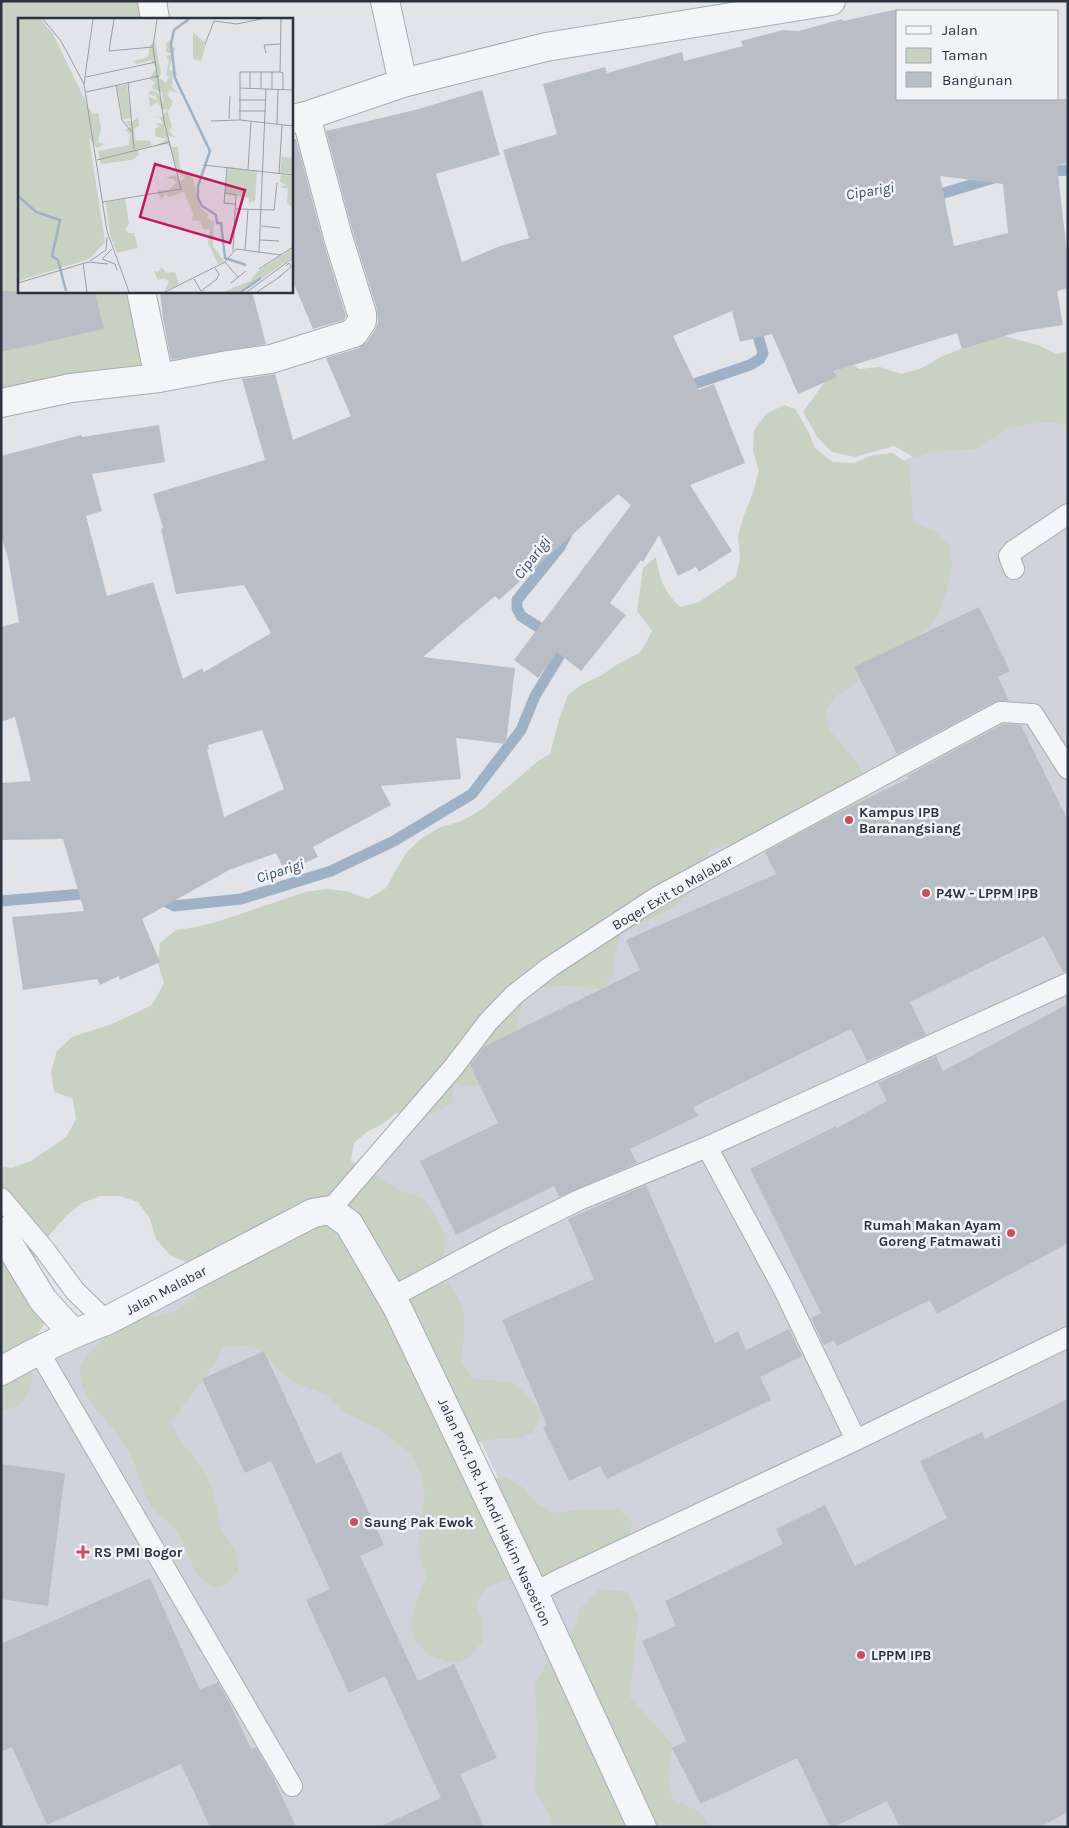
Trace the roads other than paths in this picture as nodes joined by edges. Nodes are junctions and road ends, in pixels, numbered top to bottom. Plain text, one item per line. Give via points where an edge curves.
1 (152, 1) edge
2 (385, 1) edge
3 (831, 1) edge
4 (155, 18) edge
5 (404, 83) junction
6 (299, 117) edge
7 (141, 292) edge
8 (159, 378) junction
9 (1, 403) edge
10 (1068, 514) edge
11 (1014, 569) dead end
12 (1068, 769) edge
13 (1068, 983) edge
14 (707, 1147) junction
15 (1, 1198) edge
16 (330, 1210) junction
17 (1, 1231) edge
18 (392, 1297) junction
19 (106, 1321) junction
20 (74, 1333) junction
21 (1068, 1337) edge
22 (38, 1350) junction
23 (1, 1371) edge
24 (856, 1440) junction
25 (534, 1594) junction
26 (292, 1786) dead end
27 (642, 1827) edge

1 - 4 street
2 - 5 street
3 - 5 street via 546,47
5 - 6 street
6 - 8 street via 362,314 359,328 346,336 271,359
7 - 8 street
8 - 9 street via 71,388
10 - 11 lane via 1013,551 1009,556
12 - 16 lane, Boqer Exit to Malabar via 1034,714 1000,712 657,897 550,966 514,995
13 - 14 lane
14 - 18 lane via 579,1200
14 - 24 lane via 783,1288
15 - 19 lane via 76,1291
16 - 18 street, Jalan Prof. DR. H. Andi Hakim Nasoetion via 349,1224
16 - 19 street, Jalan Malabar via 313,1213
17 - 20 street via 43,1300
18 - 25 street, Jalan Prof. DR. H. Andi Hakim Nasoetion
19 - 20 street, Jalan Malabar
20 - 22 street, Jalan Malabar
21 - 24 lane
22 - 23 street, Jalan Malabar
22 - 26 lane
24 - 25 lane
25 - 27 street, Jalan Prof. DR. H. Andi Hakim Nasoetion

